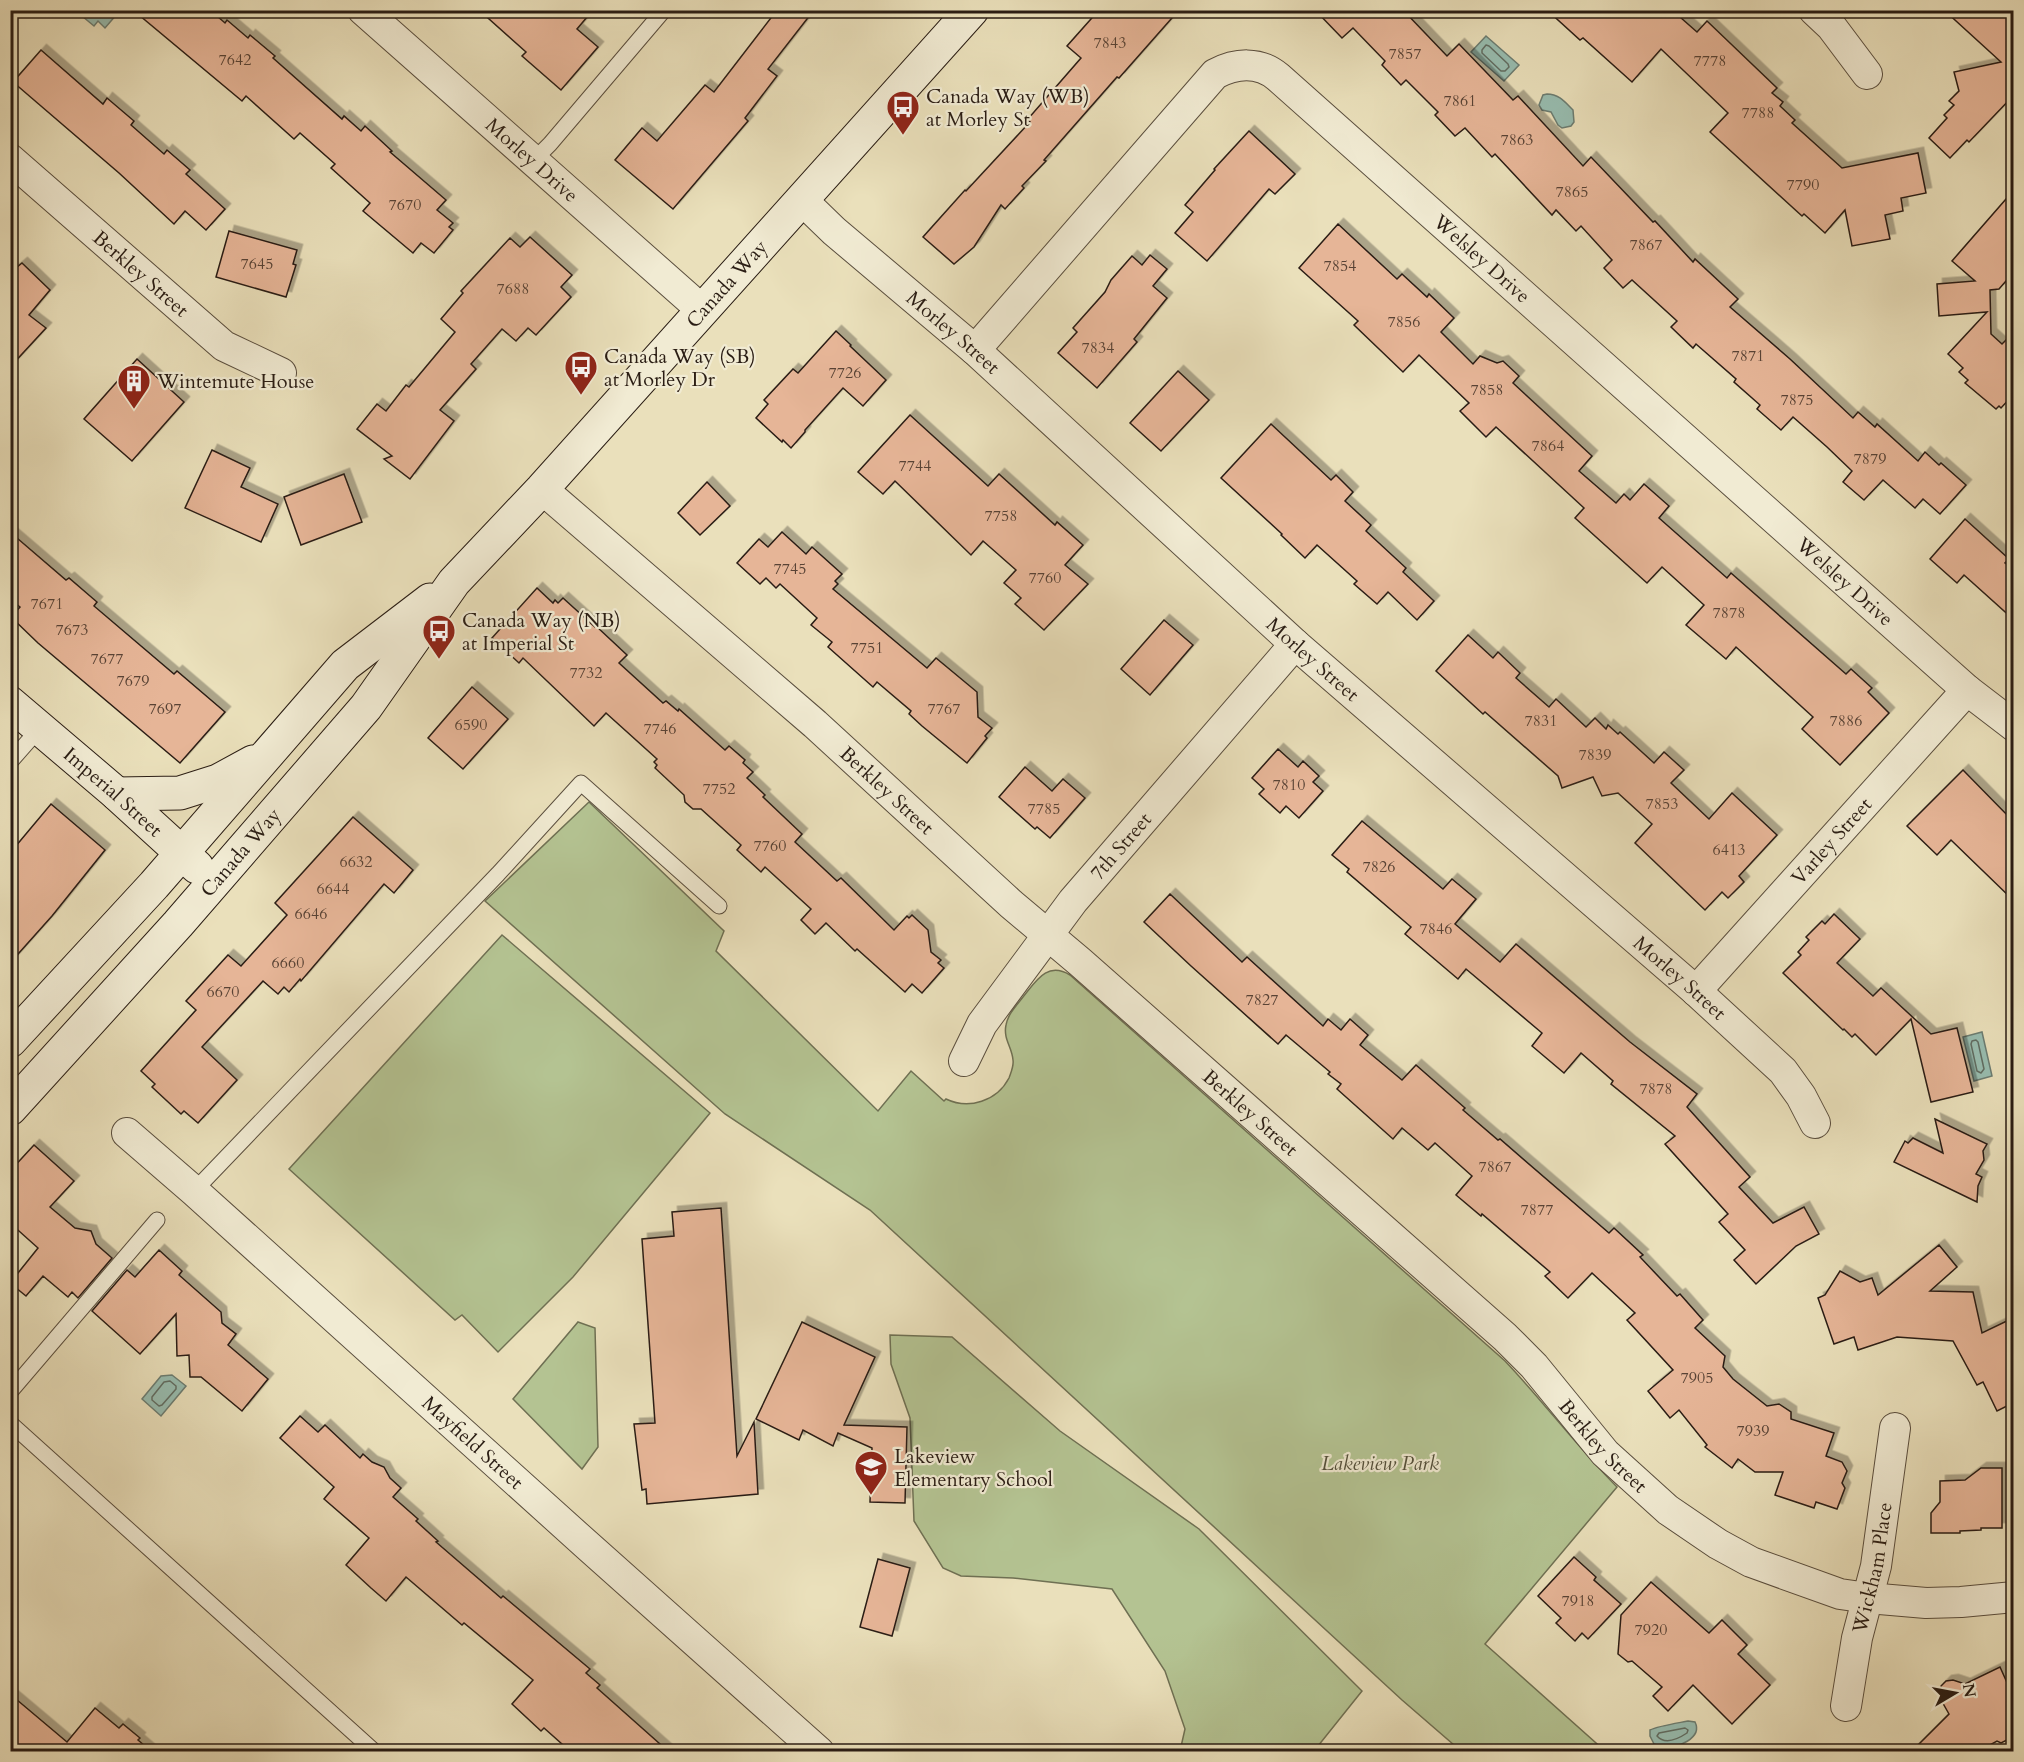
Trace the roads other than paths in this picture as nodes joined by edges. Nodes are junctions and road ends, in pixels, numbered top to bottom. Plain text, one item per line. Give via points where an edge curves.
1 (363, 10) edge
2 (664, 10) edge
3 (972, 10) edge
4 (1814, 10) edge
5 (1867, 74) dead end
6 (10, 159) edge
7 (533, 161) junction
8 (802, 200) junction
9 (702, 310) junction
10 (975, 350) junction
11 (281, 373) dead end
12 (542, 489) junction
13 (454, 582) junction
14 (1295, 644) junction
15 (1967, 690) junction
16 (10, 703) edge
17 (2013, 726) edge
18 (39, 729) junction
19 (267, 754) junction
20 (10, 762) edge
21 (117, 794) junction
22 (182, 853) junction
23 (215, 882) junction
24 (719, 906) dead end
25 (1047, 935) junction
26 (1696, 991) junction
27 (10, 1041) edge
28 (964, 1061) dead end
29 (10, 1109) edge
30 (1815, 1123) dead end
31 (128, 1133) dead end
32 (194, 1191) junction
33 (157, 1220) dead end
34 (10, 1392) edge
35 (10, 1423) edge
36 (1895, 1428) dead end
37 (2013, 1596) edge
38 (1868, 1598) junction
39 (1846, 1706) dead end
40 (375, 1752) edge
41 (819, 1752) edge

1 - 7 street, Morley Drive
2 - 7 lane
3 - 8 main road, Canada Way
4 - 5 street
6 - 11 street, Berkley Street via 224,346
7 - 9 street, Morley Drive
8 - 9 main road, Canada Way
8 - 10 street, Morley Street
9 - 12 main road, Canada Way
10 - 14 street, Morley Street
10 - 15 street, Welsley Drive via 1215,74 1245,65 1266,68
12 - 13 main road, Canada Way
12 - 25 street, Berkley Street via 815,724
13 - 19 main road, Canada Way via 345,665
13 - 23 main road, Canada Way via 366,707
14 - 25 street, 7th Street
14 - 26 street, Morley Street
15 - 17 street, Welsley Drive
15 - 26 street, Varley Street
16 - 18 main road, Imperial Street
18 - 20 lane
18 - 21 main road, Imperial Street
19 - 21 main road via 218,781 180,793
19 - 22 main road, Canada Way
21 - 22 main road, Imperial Street
22 - 23 main road, Imperial Street
22 - 27 main road, Canada Way
23 - 29 main road, Canada Way
24 - 32 lane via 581,783
25 - 28 street, 7th Street via 982,1024
25 - 38 street, Berkley Street via 1505,1337 1534,1366 1600,1448 1668,1510 1751,1562 1840,1594
26 - 30 street, Morley Street via 1783,1071
31 - 32 street, Mayfield Street
32 - 41 street, Mayfield Street
33 - 34 lane
35 - 40 lane
36 - 38 street, Wickham Place
37 - 38 street, Berkley Street via 1926,1603
38 - 39 street, Wickham Place

